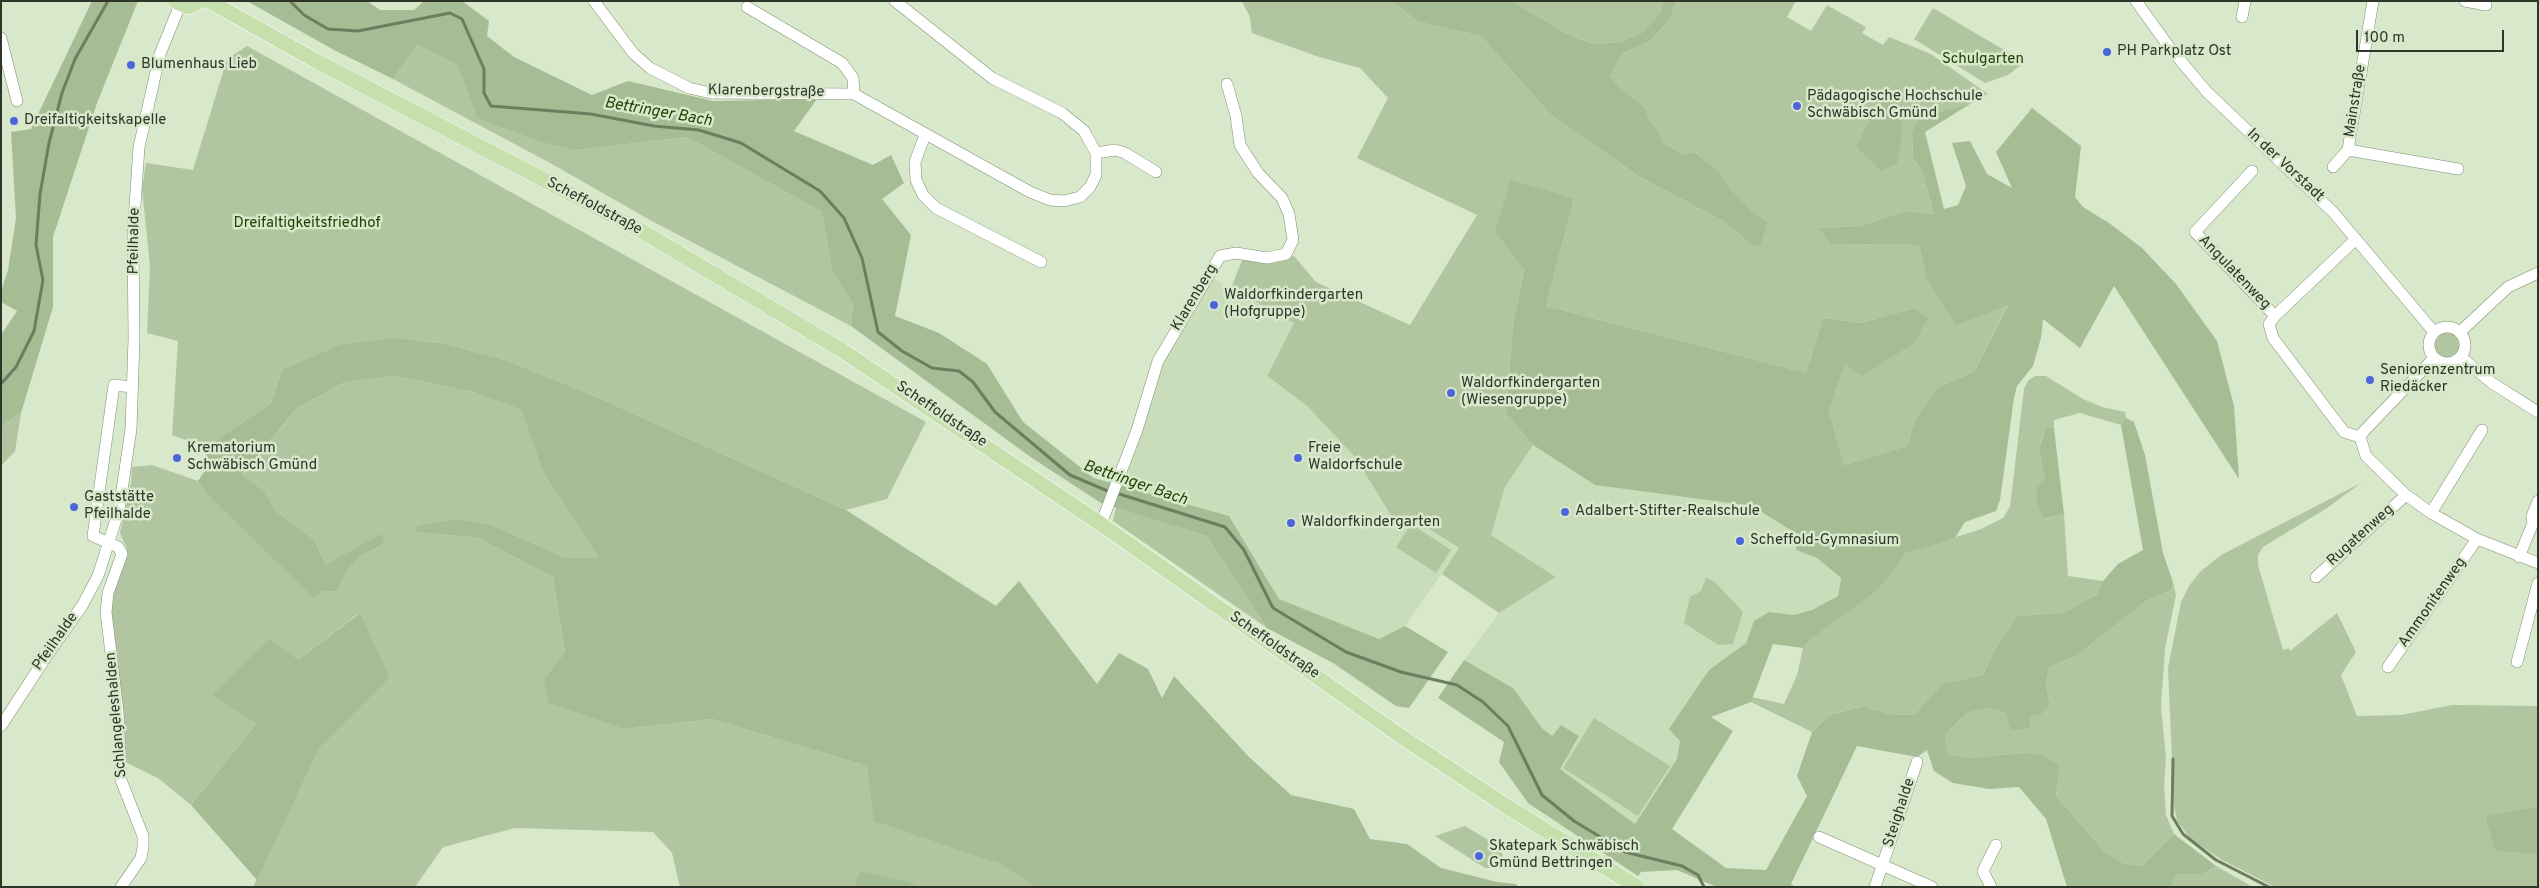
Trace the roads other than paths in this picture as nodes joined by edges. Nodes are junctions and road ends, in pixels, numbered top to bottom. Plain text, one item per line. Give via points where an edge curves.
1 (201, 1) edge
2 (209, 1) edge
3 (594, 1) edge
4 (896, 1) edge
5 (2136, 1) edge
6 (2245, 1) edge
7 (2373, 1) edge
8 (2466, 1) edge
9 (177, 3) edge
10 (2486, 5) dead end
11 (747, 6) dead end
12 (2242, 17) dead end
13 (1, 38) edge
14 (1227, 84) dead end
15 (854, 94) junction
16 (16, 101) dead end
17 (925, 135) junction
18 (2348, 150) junction
19 (1096, 153) junction
20 (2333, 167) dead end
21 (2458, 169) dead end
22 (2252, 171) dead end
23 (1156, 172) dead end
24 (2356, 239) junction
25 (1041, 262) dead end
26 (2538, 273) edge
27 (2276, 316) junction
28 (2434, 332) junction
29 (2460, 332) junction
30 (2461, 357) junction
31 (2434, 358) junction
32 (132, 387) junction
33 (2538, 412) edge
34 (2482, 430) dead end
35 (2360, 437) junction
36 (2406, 495) junction
37 (2538, 501) edge
38 (2431, 513) junction
39 (1104, 518) junction
40 (2477, 539) junction
41 (110, 542) junction
42 (2519, 557) junction
43 (2538, 563) edge
44 (2316, 577) dead end
45 (2538, 583) edge
46 (2517, 662) dead end
47 (2388, 666) dead end
48 (1, 726) edge
49 (1917, 762) dead end
50 (1819, 836) dead end
51 (1996, 845) dead end
52 (1883, 865) junction
53 (121, 887) edge
54 (1638, 887) edge
55 (1875, 887) edge
56 (1932, 887) edge
57 (1991, 887) edge

1 - 9 main road via 191,6
2 - 39 main road, Scheffoldstraße via 318,62 640,230 851,356
3 - 15 street, Klarenbergstraße via 633,53 650,68 689,88 711,93
4 - 19 street via 992,78 1062,113 1084,131
5 - 24 street, In der Vorstadt via 2207,92 2307,186
6 - 12 street
7 - 18 street, Mainstraße
8 - 10 street
9 - 32 street, Pfeilhalde via 149,96 140,147
11 - 15 street via 842,63 853,78
13 - 16 street
14 - 39 street, Klarenberg via 1240,146 1258,173 1282,198 1290,214 1293,240 1286,254 1267,258 1236,253 1220,256 1158,360
15 - 17 street, Klarenbergstraße
17 - 19 street, Klarenbergstraße via 1050,200 1080,197 1090,187 1096,175
17 - 25 street via 915,162 916,180 924,195 936,208
18 - 20 street, Mainstraße
18 - 21 street
19 - 23 street via 1120,151
22 - 27 street, Angulatenweg via 2195,232
24 - 27 street, Angulatenweg
24 - 28 street, In der Vorstadt
26 - 29 street via 2508,286
27 - 35 street via 2270,324 2273,338 2344,432
28 - 29 street via 2444,327
28 - 31 street via 2429,342
29 - 30 street via 2465,341
30 - 31 street via 2444,363
30 - 33 street via 2492,383
31 - 35 street
32 - 41 street, Pfeilhalde via 131,429 124,482
32 - 41 street via 114,385 108,423 93,536
34 - 38 street
35 - 36 street via 2366,456
36 - 38 street
36 - 44 street, Rugatenweg
37 - 42 street
38 - 40 street
39 - 54 main road, Scheffoldstraße via 1399,735
40 - 42 street
40 - 47 street, Ammonitenweg
41 - 48 street, Pfeilhalde via 98,576 82,606
41 - 53 street, Schlangeleshalden via 122,554 108,593 106,612 118,712 121,780 143,836 144,847 141,858
42 - 43 street
45 - 46 street
49 - 52 street, Steighalde
50 - 52 street, Steighalde
51 - 57 street via 1983,871
52 - 55 street, Steighalde
52 - 56 street

